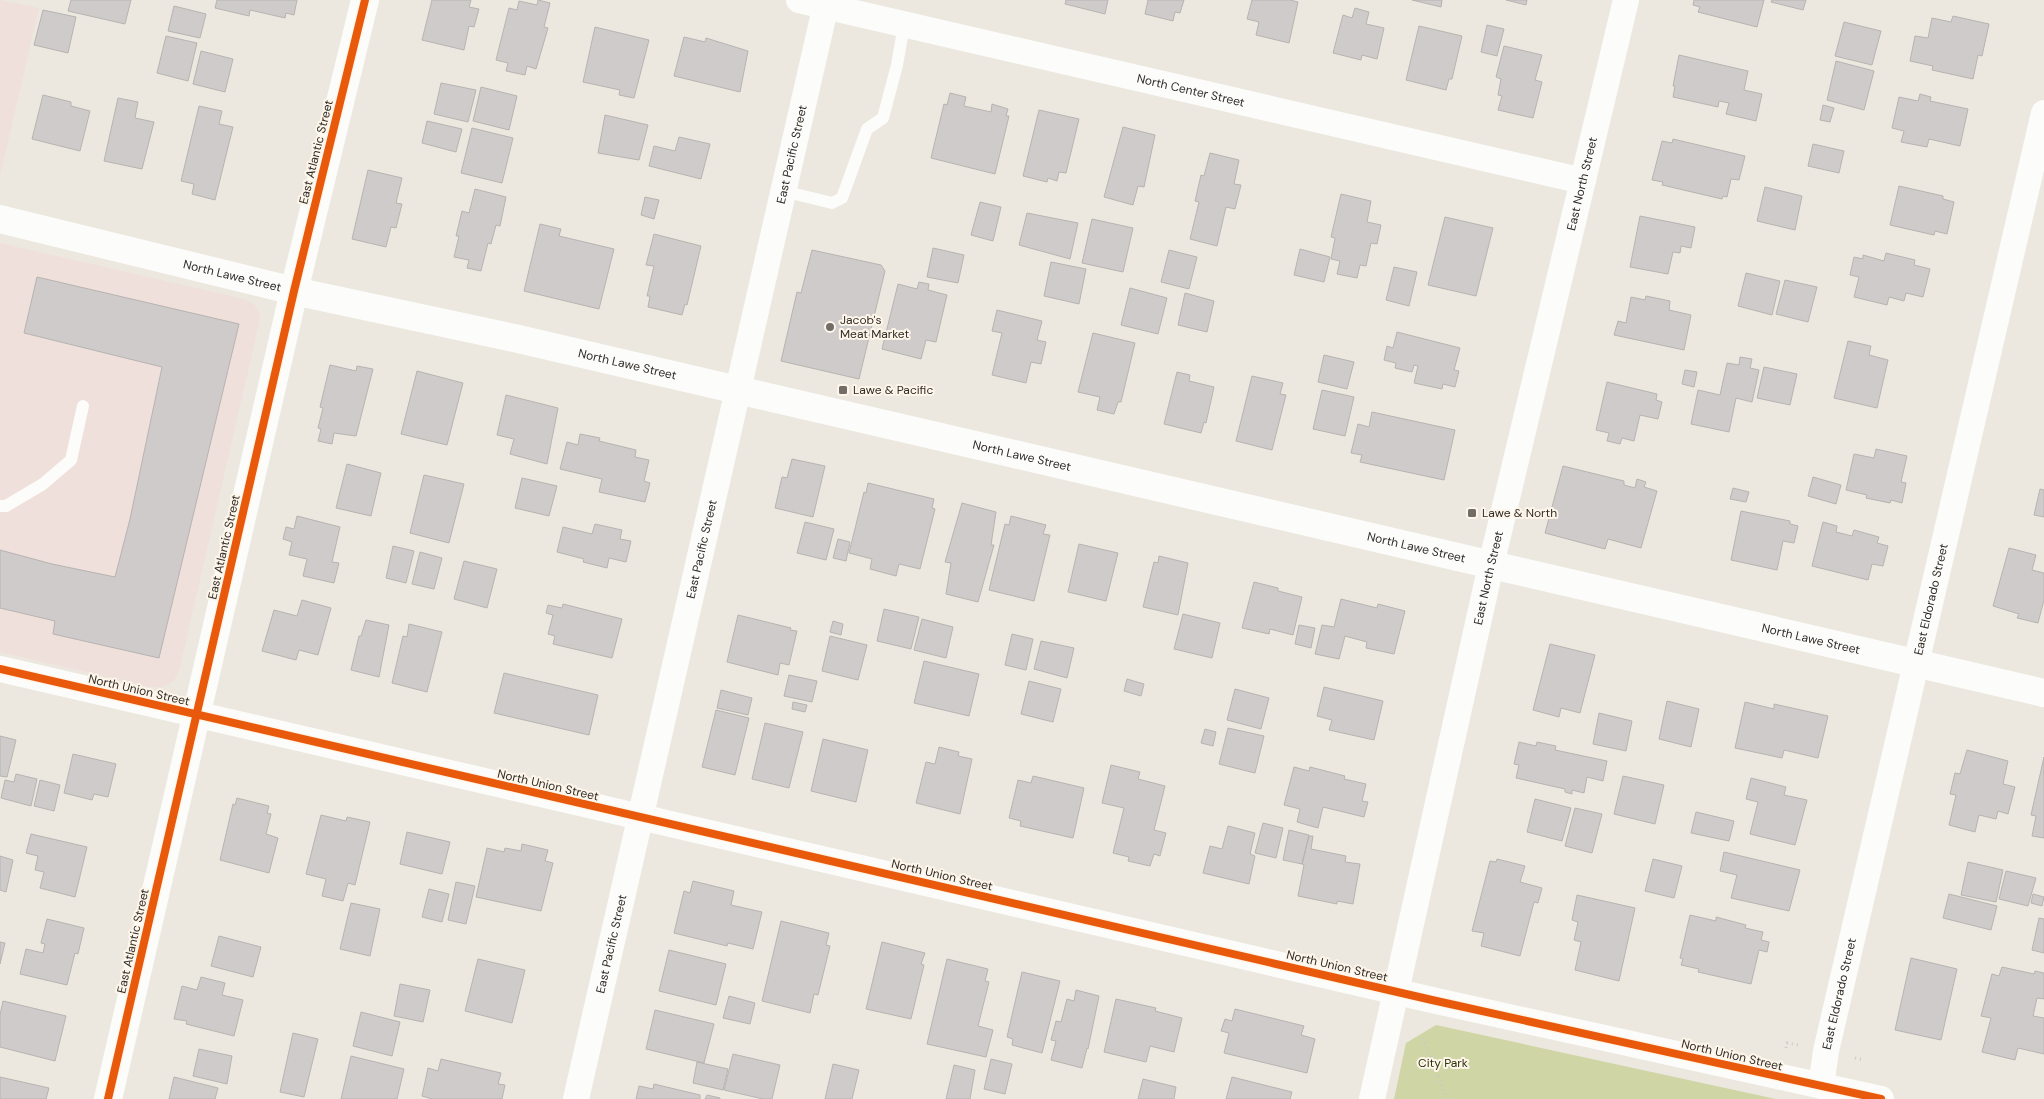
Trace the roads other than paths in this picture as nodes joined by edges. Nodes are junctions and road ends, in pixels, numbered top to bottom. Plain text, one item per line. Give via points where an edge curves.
1 (365, 0) edge
2 (799, 0) edge
3 (1626, 0) edge
4 (827, 3) edge
5 (904, 25) junction
6 (2044, 113) edge
7 (1583, 181) junction
8 (783, 191) junction
9 (0, 218) edge
10 (294, 291) junction
11 (739, 391) junction
12 (83, 406) dead end
13 (0, 506) edge
14 (1491, 566) junction
15 (1916, 664) junction
16 (0, 669) edge
17 (2044, 693) edge
18 (197, 716) junction
19 (642, 818) junction
20 (1395, 991) junction
21 (1821, 1086) junction
22 (108, 1099) edge
23 (576, 1099) edge
24 (1372, 1099) edge
25 (1881, 1099) edge

1 - 10 main road, East Atlantic Street
2 - 4 street, North Center Street
3 - 7 street, East North Street
4 - 5 street, North Center Street
4 - 8 street, East Pacific Street
5 - 7 street, North Center Street
5 - 8 lane via 883,118 867,129 842,198 832,203
6 - 15 street, East Eldorado Street
7 - 14 street, East North Street
8 - 11 street, East Pacific Street
9 - 10 main road, North Lawe Street
10 - 11 main road, North Lawe Street
10 - 18 main road, East Atlantic Street
11 - 14 main road, North Lawe Street
11 - 19 street, East Pacific Street
12 - 13 lane via 71,460 43,484 6,506
14 - 15 main road, North Lawe Street
14 - 20 street, East North Street
15 - 17 main road, North Lawe Street
15 - 21 street, East Eldorado Street via 1826,1051
16 - 18 street, North Union Street
18 - 19 street, North Union Street
18 - 22 main road, East Atlantic Street
19 - 20 street, North Union Street
19 - 23 street, East Pacific Street
20 - 21 street, North Union Street
20 - 24 street, East North Street
21 - 25 street, North Union Street

